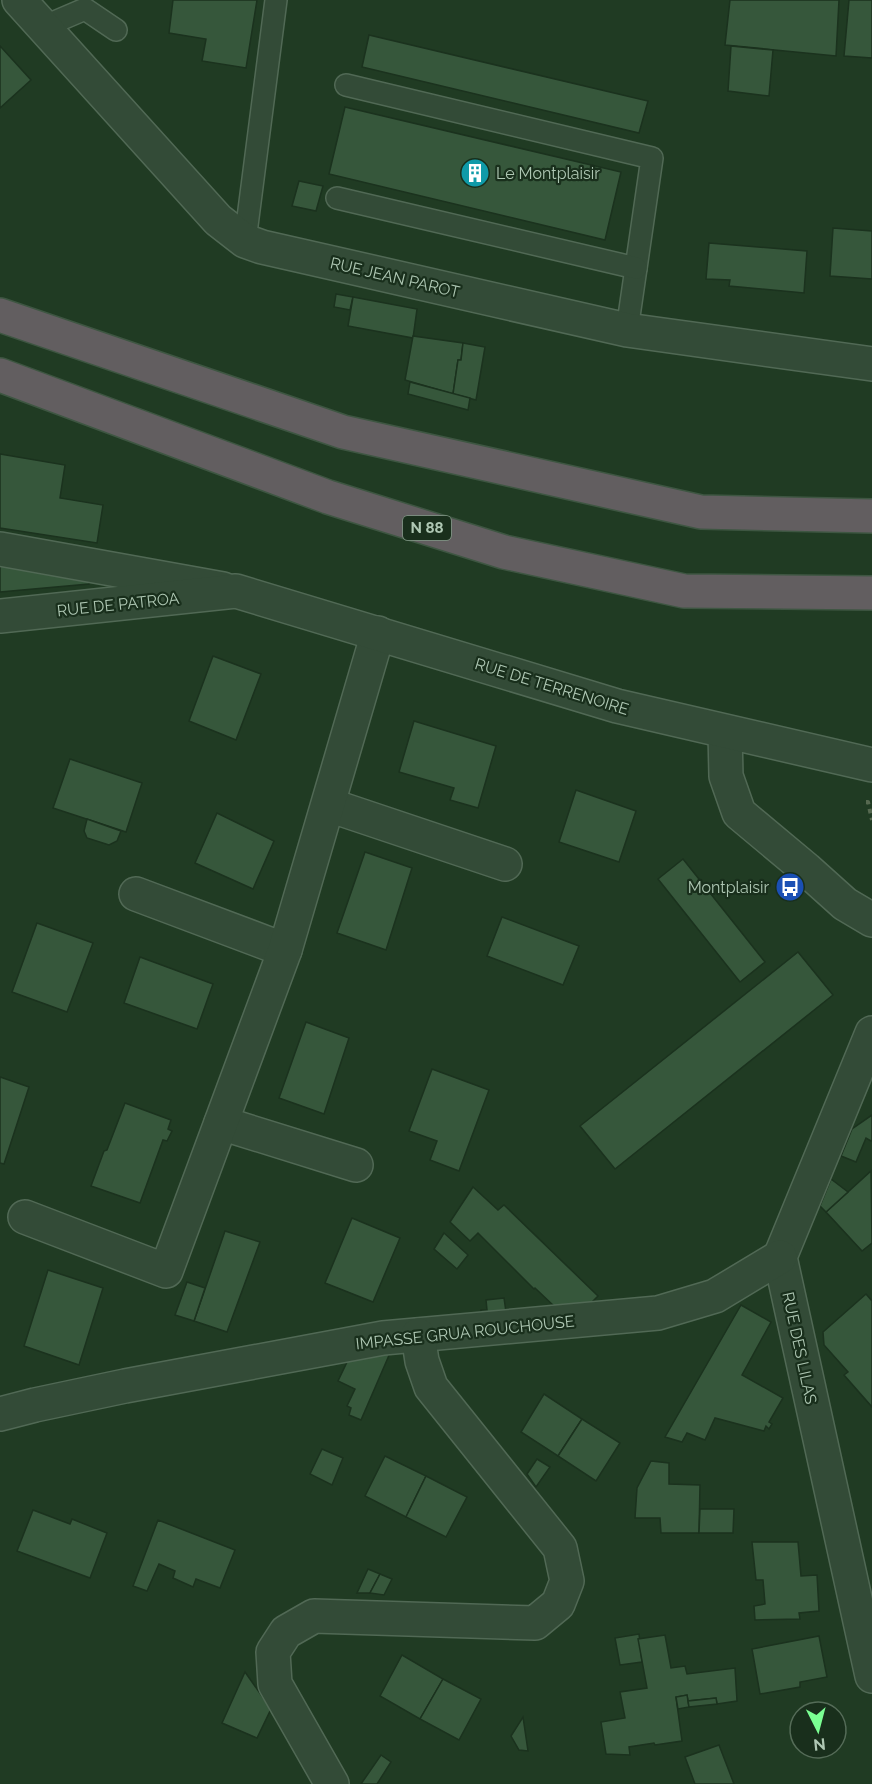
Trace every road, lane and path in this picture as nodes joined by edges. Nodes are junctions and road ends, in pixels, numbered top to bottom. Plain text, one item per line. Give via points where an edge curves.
1 (19, 0) edge
2 (276, 0) edge
3 (56, 15) edge
4 (116, 30) dead end
5 (346, 85) dead end
6 (337, 198) dead end
7 (245, 241) junction
8 (636, 268) junction
9 (0, 315) edge
10 (627, 330) junction
11 (872, 364) edge
12 (0, 375) edge
13 (872, 516) edge
14 (0, 549) edge
15 (237, 591) junction
16 (872, 593) edge
17 (0, 616) edge
18 (378, 633) junction
19 (726, 732) junction
20 (872, 765) edge
21 (868, 802) dead end
22 (329, 805) junction
23 (872, 820) edge
24 (505, 864) dead end
25 (136, 894) dead end
26 (872, 920) edge
27 (285, 950) junction
28 (872, 1032) edge
29 (221, 1123) junction
30 (356, 1165) dead end
31 (25, 1217) dead end
32 (780, 1257) junction
33 (418, 1335) junction
34 (0, 1414) edge
35 (872, 1676) edge
36 (332, 1784) edge

1 - 3 street, RUE JEAN PAROT
2 - 7 lane
3 - 4 lane via 85,9
3 - 7 street, RUE JEAN PAROT via 218,220
5 - 8 lane via 652,158
6 - 8 lane
7 - 10 street, RUE JEAN PAROT
8 - 10 lane
9 - 13 highway via 355,435 700,512
10 - 11 street, RUE JEAN PAROT
12 - 16 highway, N 88 via 328,497 504,552 684,591
14 - 15 street, RUE DE TERRENOIRE
15 - 17 street, RUE DE PATROA
15 - 18 street, RUE DE TERRENOIRE
18 - 19 street, RUE DE TERRENOIRE via 617,706
18 - 22 street
19 - 20 street, RUE DE TERRENOIRE
19 - 26 street via 726,776 739,813 845,904
21 - 23 path
22 - 24 street
22 - 27 street
25 - 27 street
27 - 29 street
28 - 32 street
29 - 30 street
29 - 31 street via 166,1271
32 - 33 street, IMPASSE GRUA ROUCHOUSE via 715,1296 658,1313
32 - 35 street, RUE DES LILAS
33 - 34 street, IMPASSE GRUA ROUCHOUSE via 383,1338 137,1384
33 - 36 street via 431,1387 560,1548 567,1581 558,1605 534,1623 314,1616 286,1632 273,1652 274,1684

